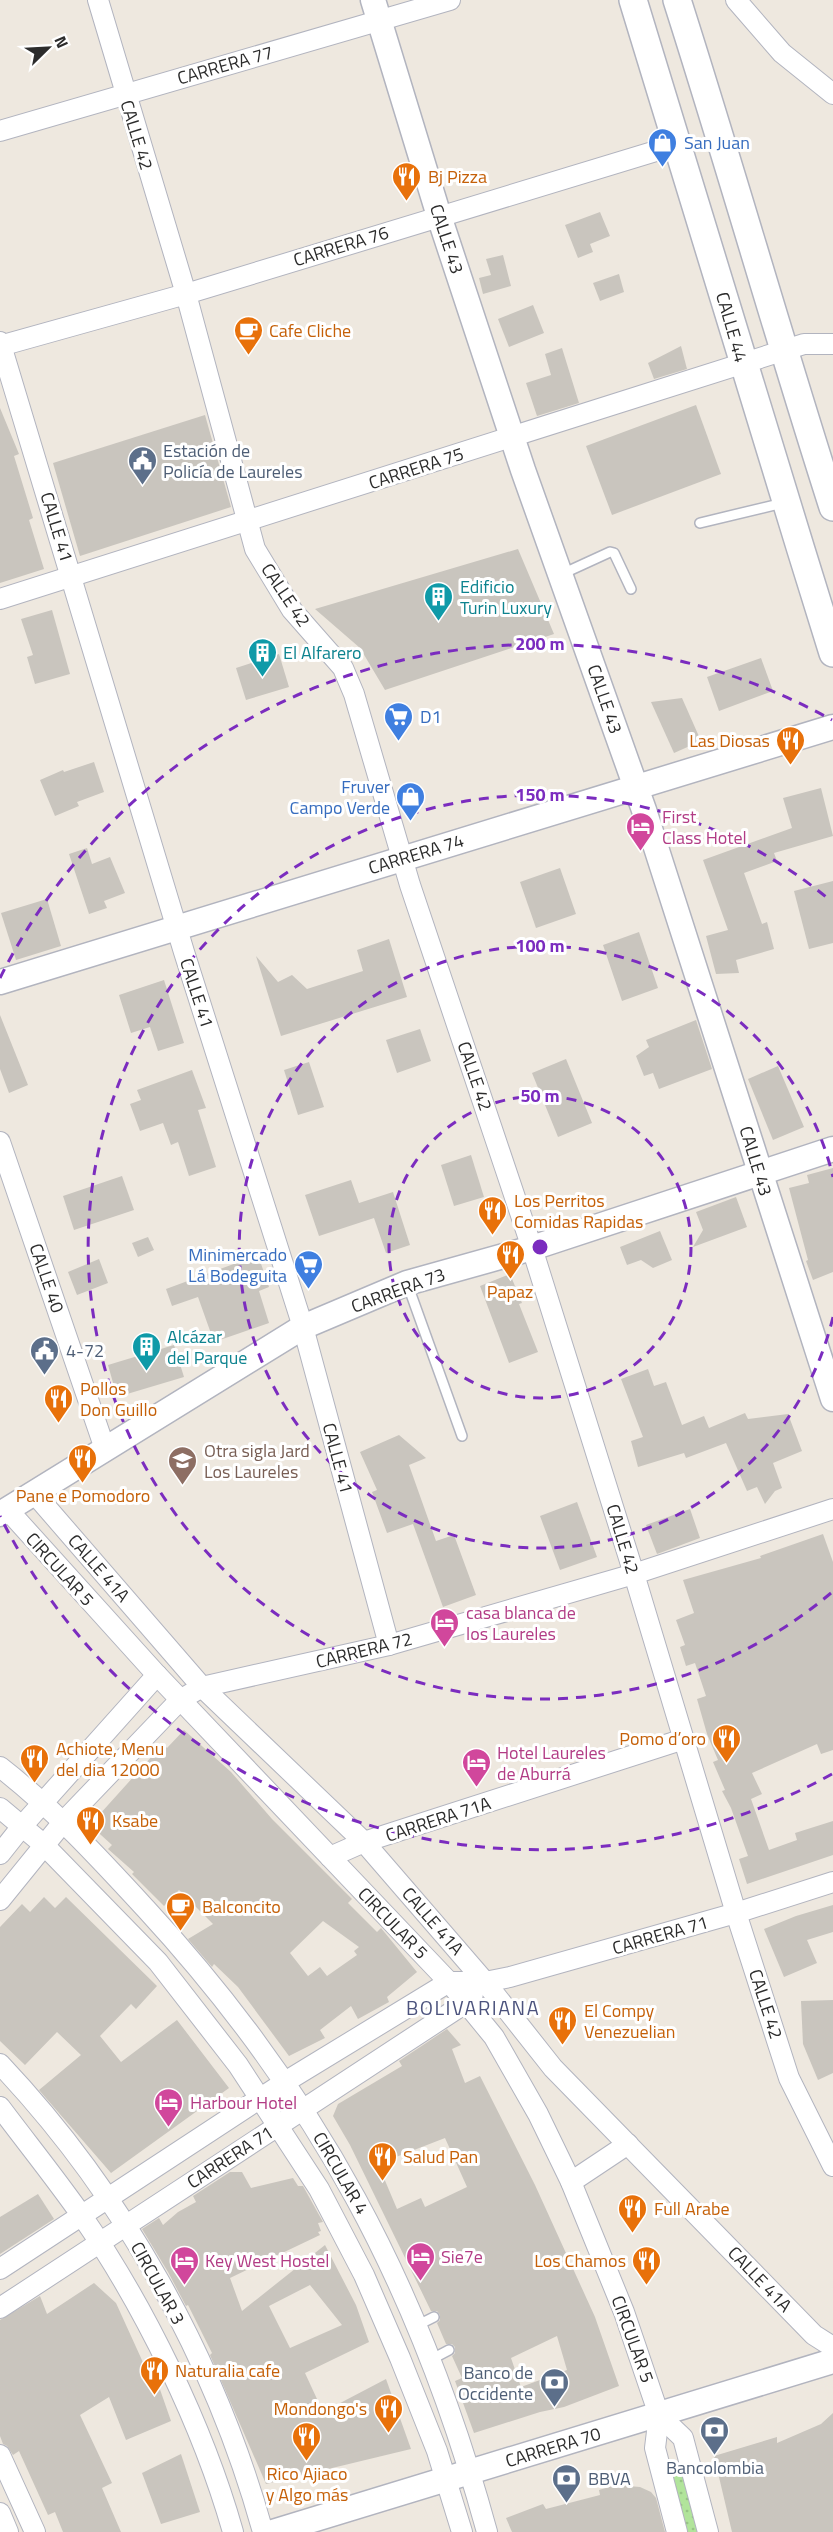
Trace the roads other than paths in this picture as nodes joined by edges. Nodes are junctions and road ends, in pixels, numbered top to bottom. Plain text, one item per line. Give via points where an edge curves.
1 (98, 0) edge
2 (450, 0) edge
3 (633, 0) edge
4 (677, 0) edge
5 (736, 0) edge
6 (376, 10) edge
7 (833, 93) edge
8 (125, 94) junction
9 (0, 131) edge
10 (679, 144) junction
11 (439, 216) junction
12 (186, 294) junction
13 (833, 344) edge
14 (0, 345) edge
15 (783, 351) junction
16 (742, 364) junction
17 (514, 437) junction
18 (786, 502) junction
19 (833, 507) edge
20 (248, 522) junction
21 (700, 523) dead end
22 (562, 574) junction
23 (72, 577) junction
24 (631, 589) dead end
25 (0, 599) edge
26 (833, 653) edge
27 (833, 726) edge
28 (636, 787) junction
29 (403, 858) junction
30 (178, 927) junction
31 (0, 982) edge
32 (0, 1142) edge
33 (833, 1149) edge
34 (758, 1173) junction
35 (532, 1248) junction
36 (407, 1283) junction
37 (303, 1327) junction
38 (833, 1399) edge
39 (462, 1436) dead end
40 (105, 1449) junction
41 (34, 1493) junction
42 (2, 1507) edge
43 (833, 1509) edge
44 (634, 1574) junction
45 (389, 1645) junction
46 (157, 1676) junction
47 (202, 1688) junction
48 (180, 1700) junction
49 (684, 1739) junction
50 (0, 1767) edge
51 (44, 1802) junction
52 (0, 1808) edge
53 (64, 1821) junction
54 (23, 1825) junction
55 (364, 1842) junction
56 (43, 1844) junction
57 (0, 1854) edge
58 (330, 1857) junction
59 (833, 1882) edge
60 (0, 1900) edge
61 (736, 1913) junction
62 (179, 1945) junction
63 (158, 1962) junction
64 (449, 1982) junction
65 (485, 1982) junction
66 (464, 2004) junction
67 (0, 2064) edge
68 (285, 2082) junction
69 (261, 2099) junction
70 (0, 2106) edge
71 (303, 2109) junction
72 (277, 2126) junction
73 (628, 2144) junction
74 (833, 2166) edge
75 (572, 2182) junction
76 (108, 2199) junction
77 (82, 2215) junction
78 (126, 2226) junction
79 (100, 2243) junction
80 (390, 2263) junction
81 (0, 2269) edge
82 (364, 2275) junction
83 (0, 2308) edge
84 (189, 2338) junction
85 (833, 2347) edge
86 (161, 2352) junction
87 (833, 2361) edge
88 (659, 2415) junction
89 (0, 2455) edge
90 (470, 2472) junction
91 (446, 2479) junction
92 (0, 2513) edge
93 (8, 2532) edge
94 (35, 2532) edge
95 (233, 2532) edge
96 (263, 2532) edge
97 (273, 2532) edge
98 (462, 2532) edge
99 (487, 2532) edge
100 (677, 2532) edge
101 (708, 2532) edge

1 - 8 street, CALLE 42
2 - 6 street, CARRERA 77
3 - 10 main road, CALLE 44
4 - 15 main road
5 - 7 street via 782,53
6 - 8 street, CARRERA 77
6 - 11 street, CALLE 43
8 - 9 street, CARRERA 77
8 - 12 street, CALLE 42
10 - 11 street, CARRERA 76
10 - 16 main road, CALLE 44
11 - 12 street, CARRERA 76
11 - 17 street, CALLE 43
12 - 14 street, CARRERA 76
12 - 20 street, CALLE 42
13 - 15 street, CARRERA 75 via 804,344
14 - 23 street, CALLE 41
15 - 16 street, CARRERA 75
15 - 19 main road
16 - 17 street, CARRERA 75
16 - 18 main road, CALLE 44
17 - 20 street, CARRERA 75
17 - 22 street, CALLE 43
18 - 21 lane
18 - 26 main road, CALLE 44
20 - 23 street, CARRERA 75
20 - 29 street, CALLE 42 via 255,549 292,610 343,668
22 - 24 lane via 610,552
22 - 28 street, CALLE 43
23 - 25 street, CARRERA 75
23 - 30 street, CALLE 41
27 - 28 street, CARRERA 74
28 - 29 street, CARRERA 74
28 - 34 street, CALLE 43
29 - 30 street, CARRERA 74
29 - 35 street, CALLE 42
30 - 31 street, CARRERA 74
30 - 37 street, CALLE 41
32 - 40 street, CALLE 40
33 - 34 street, CARRERA 73
34 - 35 street, CARRERA 73
34 - 38 street, CALLE 43
35 - 36 street, CARRERA 73
35 - 44 street, CALLE 42
36 - 37 street, CARRERA 73
36 - 39 lane
37 - 40 street, CARRERA 73
37 - 45 street, CALLE 41
40 - 41 street, CARRERA 73
41 - 42 street, CARRERA 73
41 - 47 street, CALLE 41A
42 - 46 street, CIRCULAR 5
43 - 44 street, CARRERA 72
44 - 45 street, CARRERA 72
44 - 49 street, CALLE 42
45 - 47 street, CARRERA 72
46 - 47 street, CARRERA 72
46 - 48 street, CIRCULAR 5
46 - 51 street
47 - 48 street, CARRERA 72
47 - 55 street, CALLE 41A
48 - 53 street, CARRERA 72
48 - 58 street, CIRCULAR 5
49 - 55 street, CARRERA 71A
49 - 61 street, CALLE 42
50 - 51 street, CIRCULAR 4
51 - 53 street, CIRCULAR 4
51 - 54 street
52 - 54 street, CIRCULAR 4
53 - 56 street, CARRERA 72
53 - 62 street, CIRCULAR 4
54 - 56 street, CIRCULAR 4
54 - 57 street
55 - 58 street, CARRERA 71A
55 - 65 street, CALLE 41A
56 - 60 street, CARRERA 72
56 - 63 street, CIRCULAR 4
58 - 64 street, CIRCULAR 5
59 - 61 street, CARRERA 71
61 - 65 street, CARRERA 71
61 - 74 street, CALLE 42 via 789,2078
62 - 63 street
62 - 68 street, CIRCULAR 4
63 - 69 street, CIRCULAR 4
64 - 65 street, CARRERA 71
64 - 66 street, CIRCULAR 5
64 - 68 street, CARRERA 71
65 - 66 street, CARRERA 71
65 - 73 street, CALLE 41A via 553,2068
66 - 71 street, CARRERA 71
66 - 75 street, CIRCULAR 5 via 494,2037
67 - 76 street, CIRCULAR 3 via 62,2136
68 - 69 street, CARRERA 71
68 - 71 street, CIRCULAR 4
69 - 72 street, CIRCULAR 4
69 - 76 street, CARRERA 71
70 - 77 street, CIRCULAR 3
71 - 72 street, CARRERA 71
71 - 80 street, CIRCULAR 4 via 359,2202
72 - 78 street, CARRERA 71
72 - 82 street, CIRCULAR 4 via 319,2189
73 - 75 street
73 - 85 street, CALLE 41A via 814,2335
75 - 88 street, CIRCULAR 5 via 624,2312
76 - 77 street, CARRERA 71
76 - 78 street, CIRCULAR 3
77 - 79 street, CIRCULAR 3
77 - 81 street, CARRERA 71
78 - 79 street, CARRERA 71
78 - 84 street, CIRCULAR 3
79 - 83 street, CARRERA 71
79 - 86 street, CIRCULAR 3
80 - 82 street
80 - 90 street, CIRCULAR 4 via 426,2321 440,2355
82 - 91 street, CIRCULAR 4
84 - 86 street
84 - 96 street, CIRCULAR 3 via 238,2455
86 - 95 street, CIRCULAR 3
87 - 88 street, CARRERA 70
88 - 90 street, CARRERA 70
88 - 100 street, CIRCULAR 5 via 655,2448
88 - 101 street, CIRCULAR 5 via 683,2438
89 - 94 street
90 - 91 street, CARRERA 70
90 - 99 street, CIRCULAR 4
91 - 97 street, CARRERA 70
91 - 98 street, CIRCULAR 4
92 - 93 street

